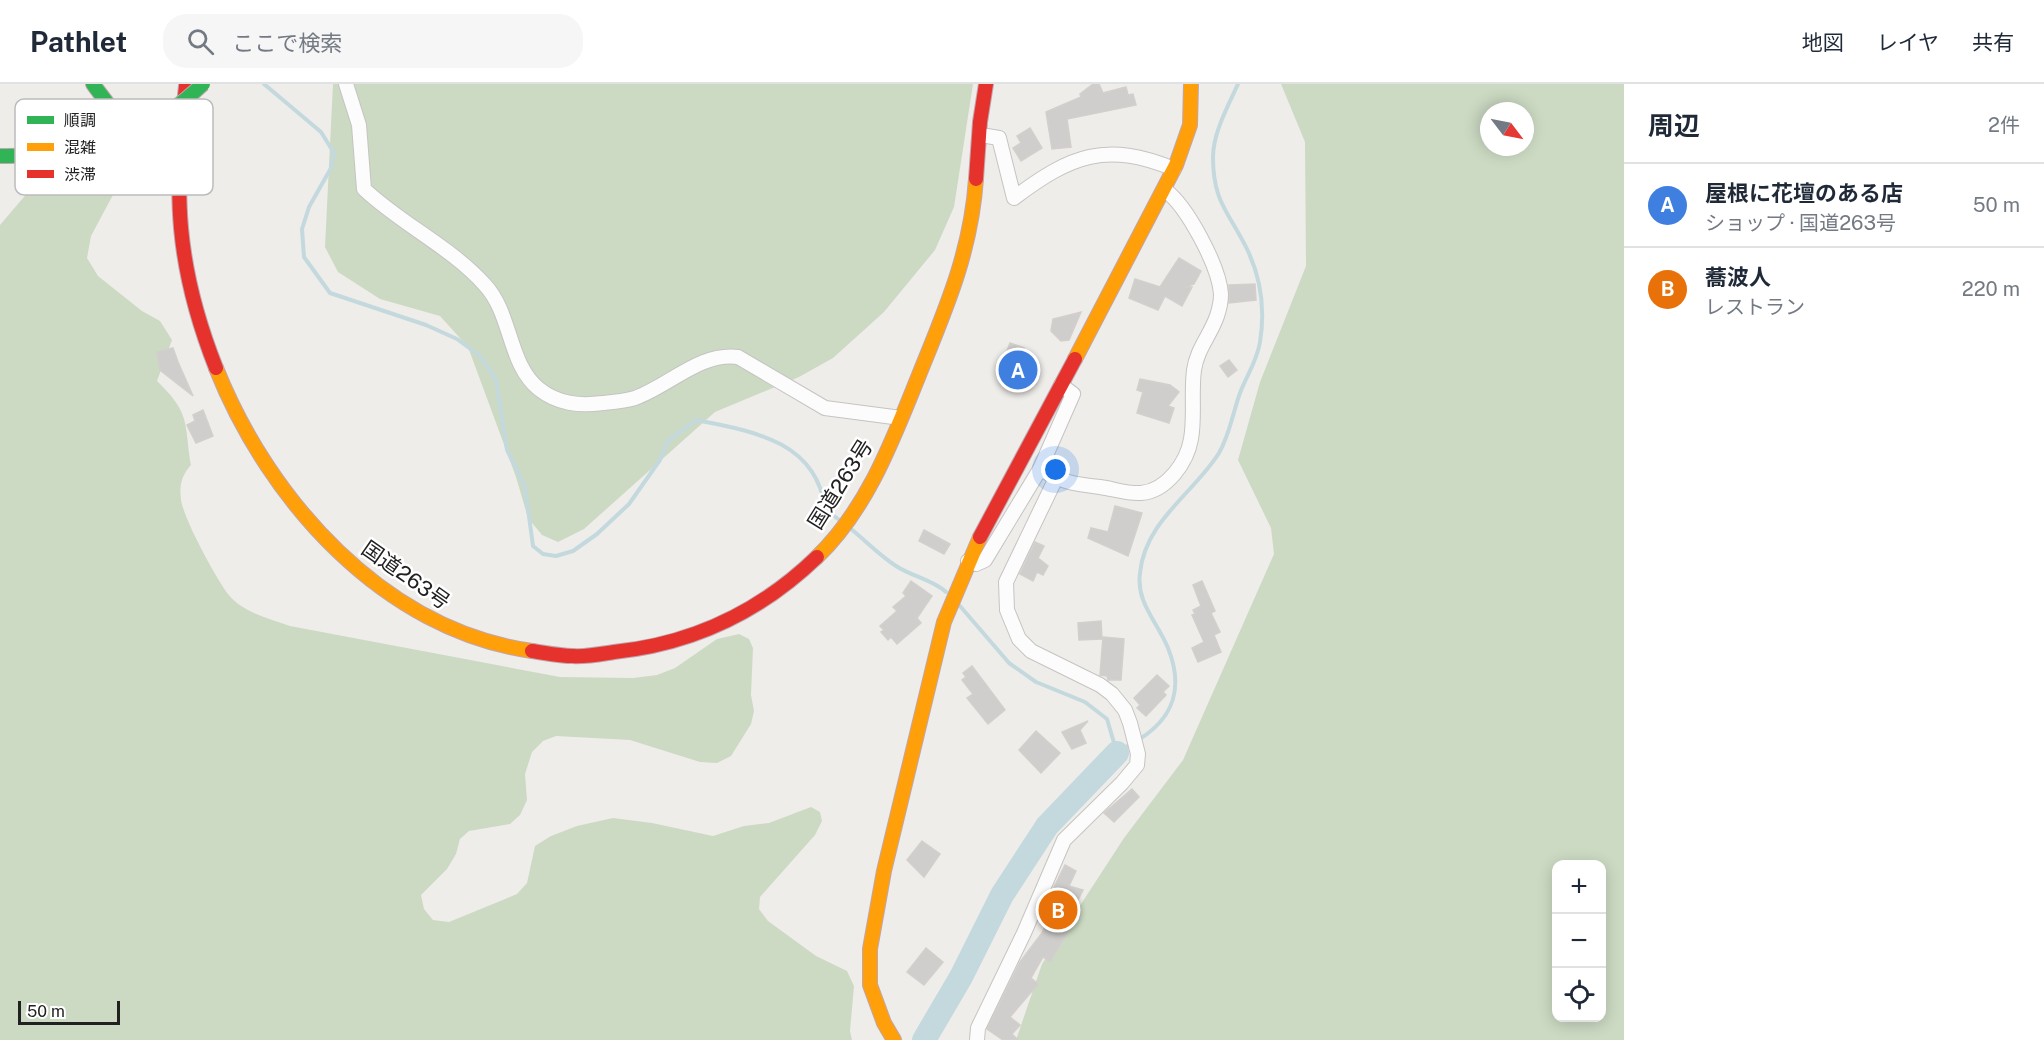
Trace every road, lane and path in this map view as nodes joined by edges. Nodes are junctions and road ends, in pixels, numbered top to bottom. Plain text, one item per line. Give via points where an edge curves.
1 (93, 84) edge
2 (186, 84) edge
3 (203, 84) edge
4 (346, 84) edge
5 (986, 84) edge
6 (1191, 84) edge
7 (104, 99) edge
8 (184, 99) edge
9 (186, 99) edge
10 (981, 135) junction
11 (0, 156) edge
12 (15, 156) edge
13 (1174, 169) junction
14 (1165, 190) junction
15 (177, 195) edge
16 (1061, 385) junction
17 (901, 418) junction
18 (1040, 469) junction
19 (1056, 478) junction
20 (968, 561) junction
21 (894, 1040) edge
22 (977, 1040) edge

1 - 7 highway
2 - 8 highway, 国道263号
3 - 9 highway, bridge
4 - 17 street via 359,125 364,189 388,212 459,261 485,285 500,305 525,374 555,400 573,405 634,399 722,355 738,357 825,408
5 - 10 highway, 国道263号
6 - 13 highway via 1187,137
10 - 13 street via 999,138 1014,198 1046,174 1069,162 1096,155 1146,157
10 - 17 highway, 国道263号 via 969,240 952,295
11 - 12 highway, bridge
13 - 14 highway
14 - 16 highway
14 - 19 street via 1175,198 1202,243 1221,294 1217,315 1198,350 1191,388 1191,438 1185,456 1161,486 1148,492 1070,484
15 - 17 highway, 国道263号 via 187,284 213,366 242,428 273,477 349,562 390,595 440,625 507,649 579,658 639,651 688,638 732,619 806,569 841,531 883,462
16 - 18 street via 1073,394
16 - 20 highway
18 - 19 street
18 - 20 street via 985,560 976,564
19 - 22 street via 1006,582 1007,610 1019,639 1031,651 1100,685 1125,710 1138,754 1137,765 1064,840 978,1028
20 - 21 highway via 944,622 884,871 870,949 870,985

